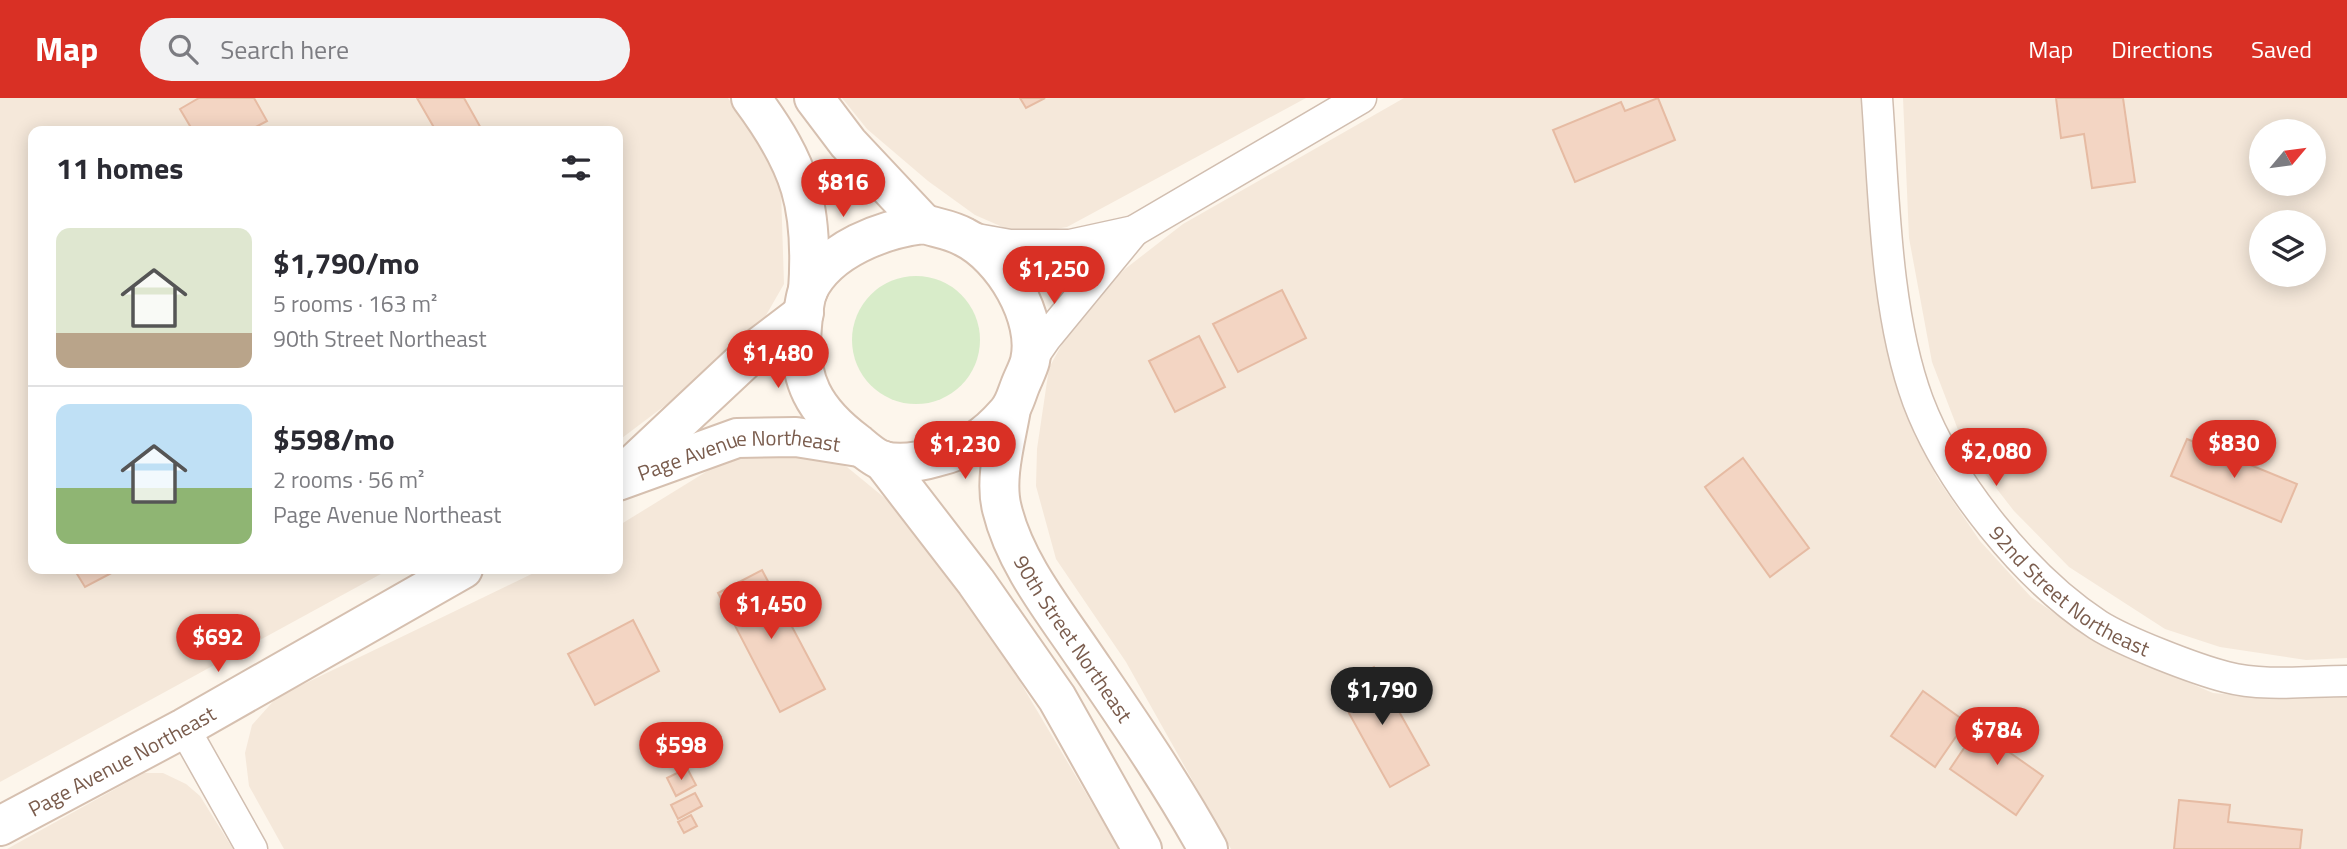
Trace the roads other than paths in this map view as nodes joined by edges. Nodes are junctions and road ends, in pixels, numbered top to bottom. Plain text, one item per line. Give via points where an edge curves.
1 (751, 98) edge
2 (814, 98) edge
3 (1361, 98) edge
4 (1877, 98) edge
5 (924, 223) junction
6 (1134, 231) junction
7 (965, 237) junction
8 (806, 302) junction
9 (1030, 361) junction
10 (1011, 409) junction
11 (872, 454) junction
12 (623, 475) edge
13 (623, 478) edge
14 (454, 574) edge
15 (2347, 681) edge
16 (184, 728) junction
17 (0, 826) edge
18 (252, 849) edge
19 (1142, 849) edge
20 (1208, 849) edge

1 - 8 main road via 792,161 805,200 811,251
2 - 5 main road via 848,143
3 - 6 street
4 - 15 street, 92nd Street Northeast via 1890,263 1904,351 1919,402 1984,516 2051,589 2100,626 2227,678
5 - 7 main road
5 - 8 main road via 900,226 846,251 824,267
6 - 7 street via 1070,245 1010,245
6 - 9 street
7 - 9 main road via 1009,277 1025,309
8 - 11 main road via 799,352 809,391 830,423
8 - 12 main road, Page Avenue Northeast
9 - 10 main road
10 - 11 main road via 989,434 960,451 906,463
10 - 20 main road, 90th Street Northeast via 1001,506 1011,537 1039,589 1185,807
11 - 13 main road, Page Avenue Northeast via 796,437 737,438
11 - 19 main road via 969,572 1057,698
14 - 16 main road, Page Avenue Northeast
16 - 17 main road, Page Avenue Northeast
16 - 18 street

